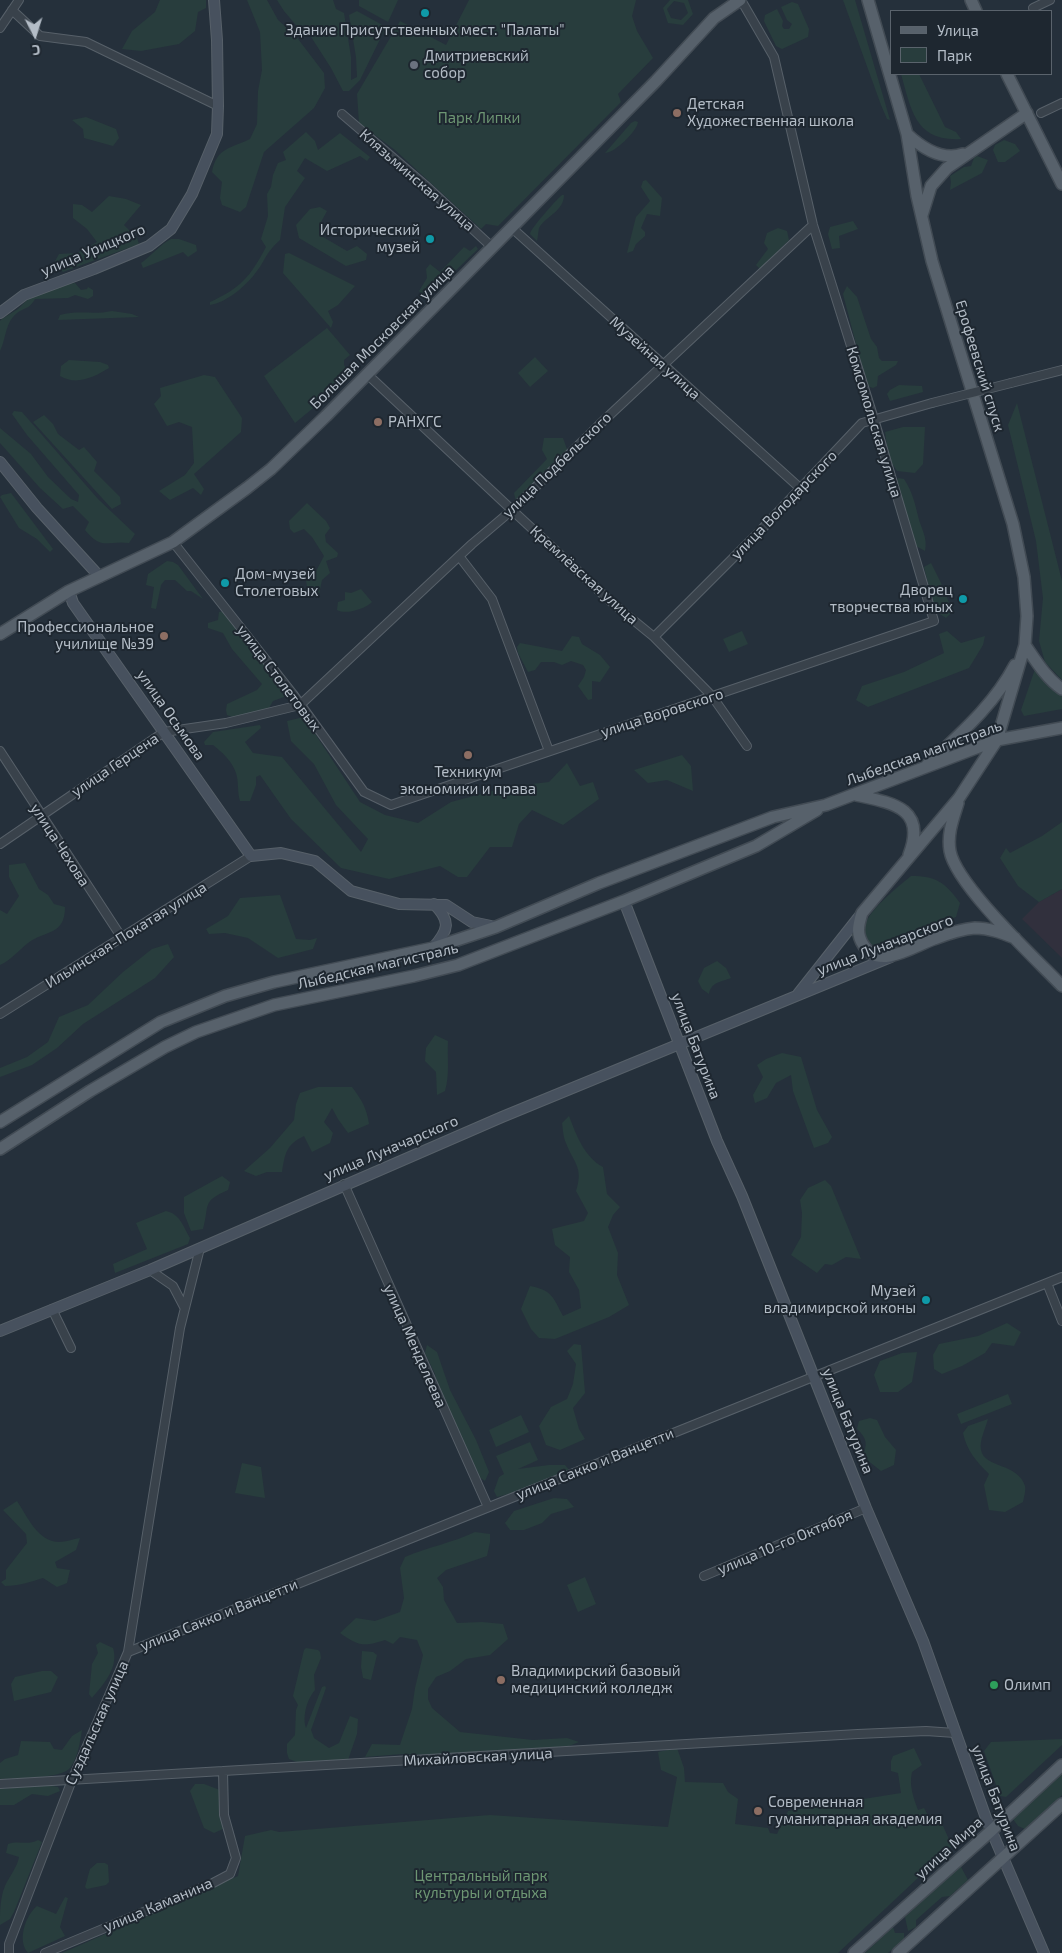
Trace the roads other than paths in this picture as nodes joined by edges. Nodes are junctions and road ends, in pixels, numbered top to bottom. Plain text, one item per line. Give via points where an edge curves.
1 (20, 0) edge
2 (214, 0) edge
3 (740, 0) edge
4 (868, 0) edge
5 (1050, 0) edge
6 (1032, 8) dead end
7 (12, 10) junction
8 (0, 28) edge
9 (1008, 75) edge
10 (1062, 102) edge
11 (218, 106) junction
12 (1027, 113) junction
13 (1041, 113) dead end
14 (342, 114) dead end
15 (907, 134) junction
16 (966, 153) junction
17 (1060, 177) edge
18 (922, 217) junction
19 (813, 225) junction
20 (512, 228) junction
21 (492, 247) junction
22 (0, 313) edge
23 (663, 365) junction
24 (1062, 370) edge
25 (367, 374) junction
26 (874, 419) junction
27 (0, 462) edge
28 (800, 488) junction
29 (512, 510) junction
30 (173, 542) junction
31 (459, 556) junction
32 (100, 577) junction
33 (69, 591) junction
34 (934, 621) joint
35 (0, 634) edge
36 (654, 637) junction
37 (1025, 645) junction
38 (1062, 689) edge
39 (712, 696) junction
40 (300, 705) junction
41 (1062, 728) edge
42 (164, 732) junction
43 (997, 740) junction
44 (747, 746) dead end
45 (549, 750) junction
46 (0, 752) edge
47 (923, 769) junction
48 (855, 794) junction
49 (959, 798) junction
50 (391, 805) joint
51 (826, 805) junction
52 (40, 816) junction
53 (0, 844) edge
54 (251, 856) junction
55 (906, 863) junction
56 (624, 901) junction
57 (434, 904) junction
58 (862, 913) junction
59 (496, 927) junction
60 (122, 938) junction
61 (1016, 938) junction
62 (433, 948) junction
63 (899, 954) junction
64 (1062, 986) edge
65 (796, 996) junction
66 (0, 1014) edge
67 (679, 1043) junction
68 (0, 1122) edge
69 (0, 1149) edge
70 (344, 1184) junction
71 (200, 1248) junction
72 (150, 1270) junction
73 (1062, 1277) edge
74 (1046, 1283) junction
75 (184, 1307) junction
76 (52, 1309) junction
77 (1062, 1321) edge
78 (0, 1331) edge
79 (71, 1348) dead end
80 (814, 1376) junction
81 (488, 1507) junction
82 (866, 1508) junction
83 (704, 1576) dead end
84 (128, 1652) junction
85 (955, 1733) junction
86 (1062, 1765) edge
87 (223, 1771) junction
88 (72, 1780) junction
89 (0, 1784) edge
90 (1062, 1804) edge
91 (991, 1831) junction
92 (1003, 1859) junction
93 (9, 1953) edge
94 (45, 1953) edge
95 (854, 1953) edge
96 (898, 1953) edge
97 (1044, 1953) edge

1 - 7 street
2 - 11 main road, улица Урицкого
3 - 19 street, Комсомольская улица via 774,57
3 - 20 main road, Большая Московская улица via 714,18 656,82
4 - 15 main road, Ерофеевский спуск
5 - 6 street
7 - 8 street
7 - 11 street via 40,36 86,42
9 - 12 main road
10 - 13 street
11 - 22 main road, улица Урицкого via 216,134 192,194 171,229 149,246 24,294
12 - 16 main road
12 - 17 main road
14 - 21 street, Клязьминская улица via 426,185
15 - 16 main road via 919,145 936,153 958,156
15 - 18 main road, Ерофеевский спуск
16 - 18 main road via 931,186
18 - 37 main road, Ерофеевский спуск via 932,261 1018,546 1026,594
19 - 23 street, улица Подбельского
19 - 26 street, Комсомольская улица
20 - 21 main road, Большая Московская улица
20 - 23 street, Музейная улица
21 - 25 main road, Большая Московская улица
23 - 28 street, Музейная улица
23 - 29 street, улица Подбельского
24 - 26 street, улица Володарского, bridge
25 - 29 street, Кремлёвская улица
25 - 30 main road, Большая Московская улица via 271,468
26 - 28 street, улица Володарского via 862,422
26 - 34 street, Комсомольская улица
27 - 32 main road
28 - 36 street, улица Володарского
29 - 31 street, улица Подбельского
29 - 36 street, Кремлёвская улица
30 - 32 main road, Большая Московская улица
30 - 40 street, улица Столетовых
31 - 40 street, улица Подбельского
31 - 45 street via 492,599
32 - 33 main road, Большая Московская улица
33 - 35 main road, Большая Московская улица
33 - 42 main road, улица Осьмова via 73,603
34 - 39 street, улица Воровского
36 - 39 street, Кремлёвская улица
37 - 38 main road via 1039,666
37 - 43 main road, Ерофеевский спуск
37 - 47 main road via 995,696 971,724
39 - 44 street, Кремлёвская улица
39 - 45 street, улица Воровского
40 - 42 street, улица Герцена via 226,723
40 - 50 street, улица Столетовых via 364,792
41 - 43 main road, Лыбедская магистраль
42 - 52 street, улица Герцена
42 - 54 main road, улица Осьмова
43 - 47 main road, Лыбедская магистраль
43 - 49 main road, Ерофеевский спуск
45 - 50 street, улица Воровского
46 - 52 street, улица Чехова
47 - 48 main road, Лыбедская магистраль
48 - 51 main road, Лыбедская магистраль
48 - 55 main road via 888,802 902,809 910,819 914,842
49 - 55 main road, улица Луначарского
49 - 61 main road via 949,834 950,853 957,870 976,895
51 - 56 main road, Лыбедская магистраль via 756,846
51 - 59 main road, Лыбедская магистраль via 773,817 599,883
52 - 53 street, улица Герцена
52 - 60 street, улица Чехова
54 - 57 main road via 280,854 315,861 351,891 399,904
54 - 60 street, Ильинская-Покатая улица
55 - 58 main road, улица Луначарского
56 - 67 main road, улица Батурина
56 - 69 main road, Лыбедская магистраль via 458,965 274,1005 196,1032 90,1091
57 - 59 main road via 446,905 472,922
57 - 62 main road via 444,913 447,923 442,938
58 - 63 main road via 857,930 867,951 876,956
58 - 65 main road, улица Луначарского
59 - 62 main road, Лыбедская магистраль
60 - 66 street, Ильинская-Покатая улица
61 - 63 main road, улица Луначарского via 992,929 975,928 932,939
61 - 64 main road
62 - 68 main road, Лыбедская магистраль via 274,982 188,1010 160,1022
63 - 65 main road, улица Луначарского
65 - 67 main road, улица Луначарского
67 - 70 main road, улица Луначарского
67 - 80 main road, улица Батурина
70 - 71 main road, улица Луначарского
70 - 81 street, улица Менделеева
71 - 72 main road, улица Луначарского
71 - 75 street, Суздальская улица
72 - 75 street via 173,1286
72 - 76 main road, улица Луначарского
73 - 74 street, улица Сакко и Ванцетти
74 - 77 street
74 - 80 street, улица Сакко и Ванцетти
75 - 84 street, Суздальская улица
76 - 78 main road, улица Луначарского
76 - 79 street
80 - 81 street, улица Сакко и Ванцетти
80 - 82 main road, улица Батурина
81 - 84 street, улица Сакко и Ванцетти
82 - 83 street, улица 10-го Октября
82 - 85 main road, улица Батурина via 923,1641
84 - 88 street, Суздальская улица
85 - 87 street, Михайловская улица via 926,1731 843,1735
85 - 91 main road, улица Батурина
86 - 91 main road, улица Мира
87 - 88 street, Михайловская улица
87 - 94 street, улица Каманина via 224,1815 236,1858 230,1874
88 - 89 street, Михайловская улица
88 - 93 street, Суздальская улица via 9,1944
90 - 92 main road
91 - 92 main road, улица Батурина
91 - 95 main road, улица Мира
92 - 96 main road
92 - 97 main road, улица Батурина

